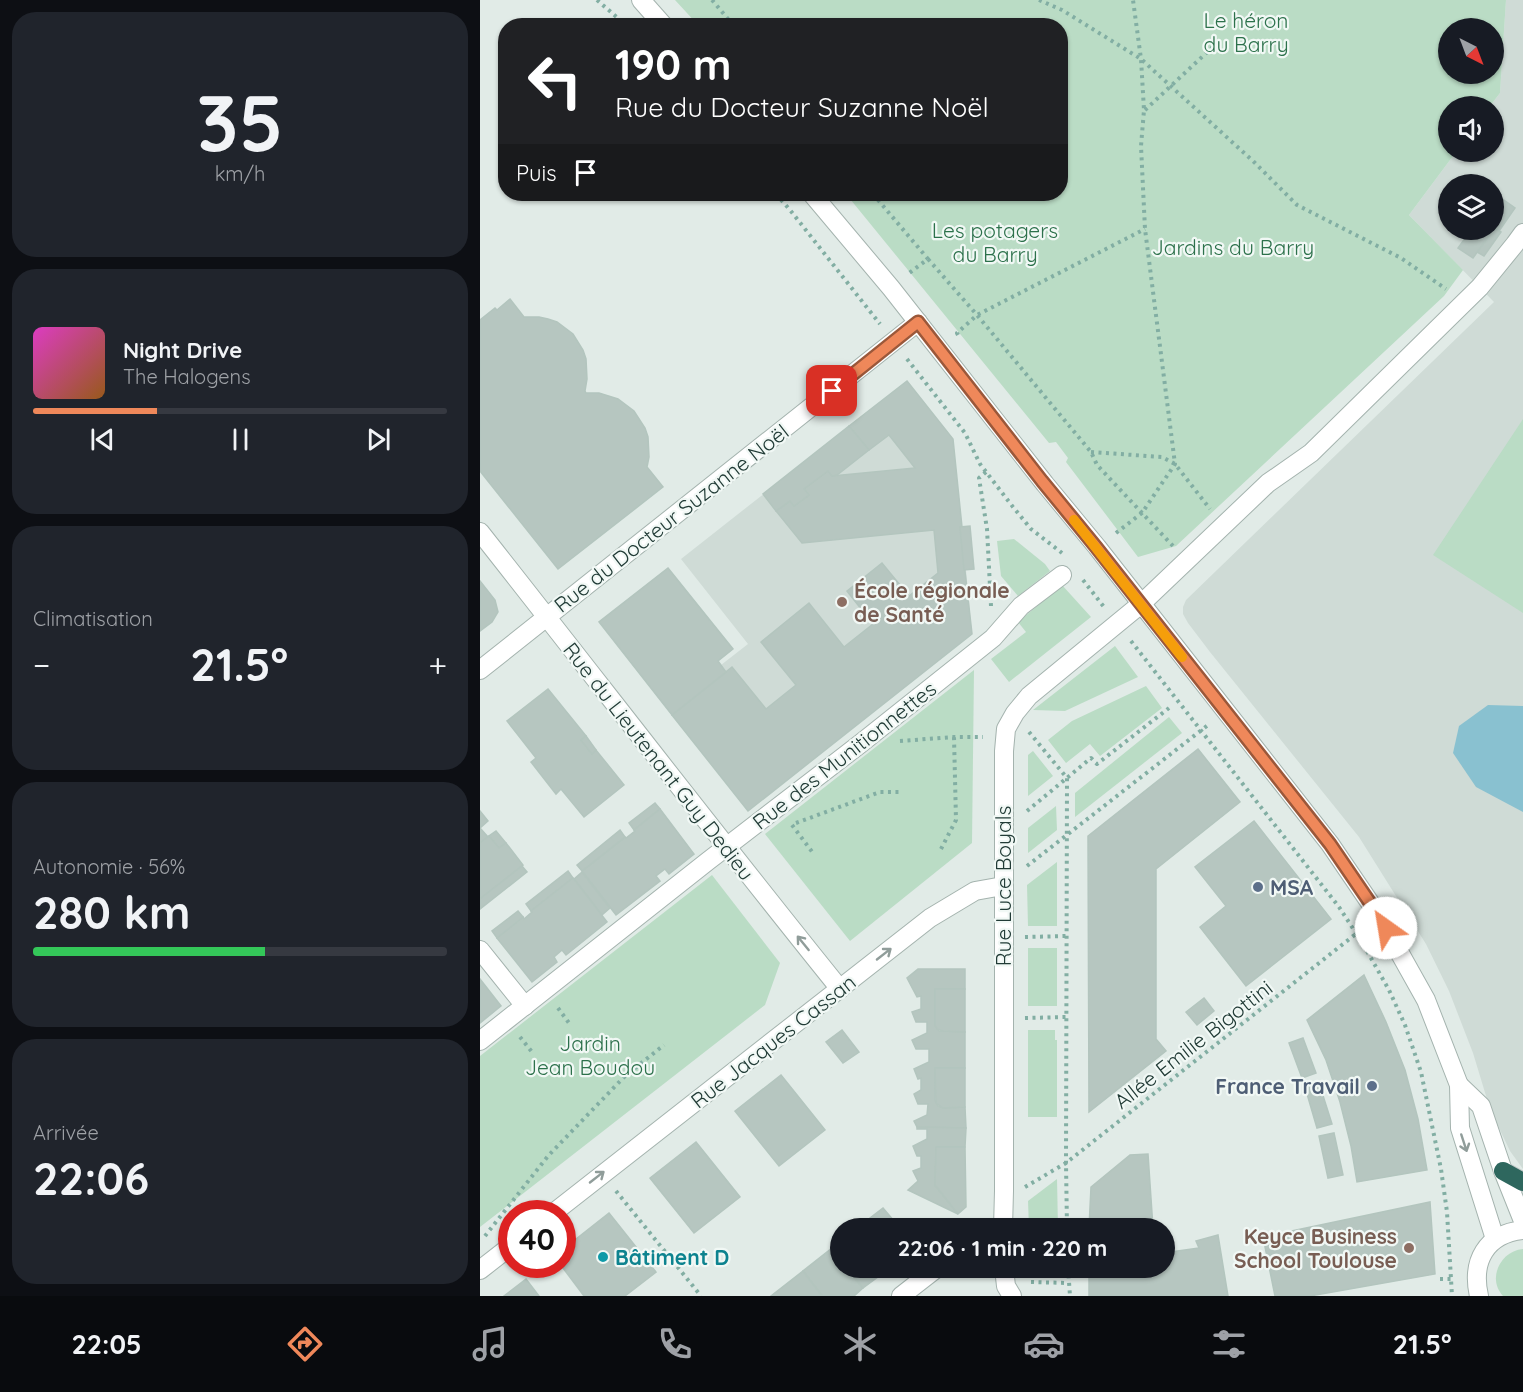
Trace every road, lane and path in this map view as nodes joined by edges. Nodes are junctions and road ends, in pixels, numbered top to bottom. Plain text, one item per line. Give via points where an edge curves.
1 (597, 0) edge
2 (641, 0) edge
3 (712, 0) edge
4 (1039, 0) edge
5 (1133, 0) edge
6 (618, 18) edge
7 (657, 18) edge
8 (727, 18) edge
9 (1217, 43) dead end
10 (1141, 59) junction
11 (1171, 86) junction
12 (1144, 110) junction
13 (782, 201) edge
14 (818, 201) edge
15 (879, 201) edge
16 (1145, 229) junction
17 (1523, 233) edge
18 (928, 259) junction
19 (907, 275) dead end
20 (1454, 295) dead end
21 (977, 315) junction
22 (918, 322) junction
23 (962, 341) dead end
24 (893, 342) junction
25 (1091, 452) junction
26 (1175, 464) junction
27 (986, 472) junction
28 (1142, 513) junction
29 (1214, 514) dead end
30 (480, 532) edge
31 (1116, 532) dead end
32 (1177, 550) dead end
33 (1069, 569) junction
34 (1141, 604) junction
35 (548, 616) junction
36 (1117, 623) junction
37 (993, 638) junction
38 (480, 670) edge
39 (1169, 708) dead end
40 (1225, 712) junction
41 (1025, 727) dead end
42 (1201, 731) junction
43 (954, 737) junction
44 (984, 737) dead end
45 (860, 744) junction
46 (1067, 778) junction
47 (901, 792) dead end
48 (1022, 815) dead end
49 (792, 825) junction
50 (783, 828) dead end
51 (1068, 835) junction
52 (726, 847) junction
53 (941, 849) dead end
54 (813, 853) dead end
55 (1021, 870) dead end
56 (1003, 886) junction
57 (1379, 916) junction
58 (1356, 934) junction
59 (1067, 936) junction
60 (1021, 938) dead end
61 (480, 950) edge
62 (840, 989) junction
63 (525, 1006) junction
64 (1067, 1017) junction
65 (1021, 1018) dead end
66 (480, 1041) edge
67 (664, 1045) dead end
68 (1459, 1085) junction
69 (1066, 1163) junction
70 (1503, 1171) junction
71 (602, 1174) junction
72 (1523, 1182) edge
73 (1021, 1189) dead end
74 (570, 1200) edge
75 (1003, 1218) edge
76 (1067, 1218) edge
77 (1523, 1221) edge
78 (1523, 1230) edge
79 (1495, 1239) junction
80 (481, 1241) edge
81 (498, 1256) edge
82 (480, 1270) edge
83 (924, 1278) edge
84 (1005, 1278) edge
85 (1068, 1278) edge
86 (1440, 1279) dead end
87 (1027, 1282) dead end
88 (1068, 1283) junction
89 (701, 1296) edge
90 (901, 1296) edge
91 (1012, 1296) edge
92 (1070, 1296) edge
93 (1479, 1296) edge

1 - 6 path
2 - 7 street
3 - 8 path
4 - 10 path
5 - 10 path
9 - 11 path
10 - 11 path
10 - 12 path
11 - 12 path
11 - 20 path via 1297,205 1401,258
12 - 16 path via 1141,146
13 - 24 path
14 - 22 street
15 - 18 path
16 - 21 path
16 - 26 path
17 - 34 street, Rue Luce Boyals via 1480,287 1311,453 1268,483
18 - 19 path
18 - 21 path
21 - 23 path via 957,333
21 - 25 path
22 - 24 street, Rue du Docteur Suzanne Noël
22 - 34 street
24 - 27 path via 965,433
24 - 35 street, Rue du Docteur Suzanne Noël
25 - 26 path via 1162,457
25 - 28 path via 1097,465
26 - 28 path
26 - 29 path
27 - 33 path via 1031,529 1062,553
27 - 37 path via 979,478 987,529
28 - 31 path
28 - 32 path
30 - 35 street, Rue du Lieutenant Guy Dedieu
33 - 36 path
33 - 37 street, Rue des Munitionnettes via 1021,606
34 - 36 street, Rue Luce Boyals
34 - 40 street
35 - 38 street, Rue du Docteur Suzanne Noël
35 - 52 street, Rue du Lieutenant Guy Dedieu
36 - 42 path
36 - 56 street, Rue Luce Boyals via 1029,696 1006,729
37 - 45 street, Rue des Munitionnettes
39 - 46 path via 1097,764 1091,758
40 - 42 path
40 - 57 street via 1330,844
41 - 46 path
42 - 51 path
42 - 58 path
43 - 44 path
43 - 45 path
43 - 53 path via 956,820
45 - 52 street, Rue des Munitionnettes
46 - 48 path
46 - 51 path
47 - 49 path via 880,792
49 - 50 path
49 - 54 path
51 - 55 path
51 - 59 path
62 -> 52 street, Rue du Lieutenant Guy Dedieu
52 - 63 street, Rue des Munitionnettes
62 -> 56 street, Rue Jacques Cassan via 930,918 975,891
56 - 75 street, Rue Luce Boyals
57 - 58 path, Allée Emilie Bigottini
57 - 68 street via 1426,1000
58 - 69 path, Allée Emilie Bigottini
58 - 86 path via 1389,990 1421,1072 1447,1212 1452,1279
59 - 60 path
59 - 64 path
61 - 63 street
62 - 71 street, Rue Jacques Cassan
63 - 66 street, Rue des Munitionnettes
64 - 65 path
64 - 69 path
67 - 80 path via 625,1076 548,1156
68 - 70 street via 1481,1106
68 -> 79 street via 1460,1128
69 - 73 path, Allée Emilie Bigottini
69 - 76 path
70 - 72 highway
70 - 77 street
74 -> 71 street, Rue Jacques Cassan
71 - 89 path
78 - 79 street via 1510,1231
79 - 93 street via 1477,1264
81 - 82 street
83 - 90 street
84 - 91 street
85 - 88 path
87 - 88 path
88 - 92 path

